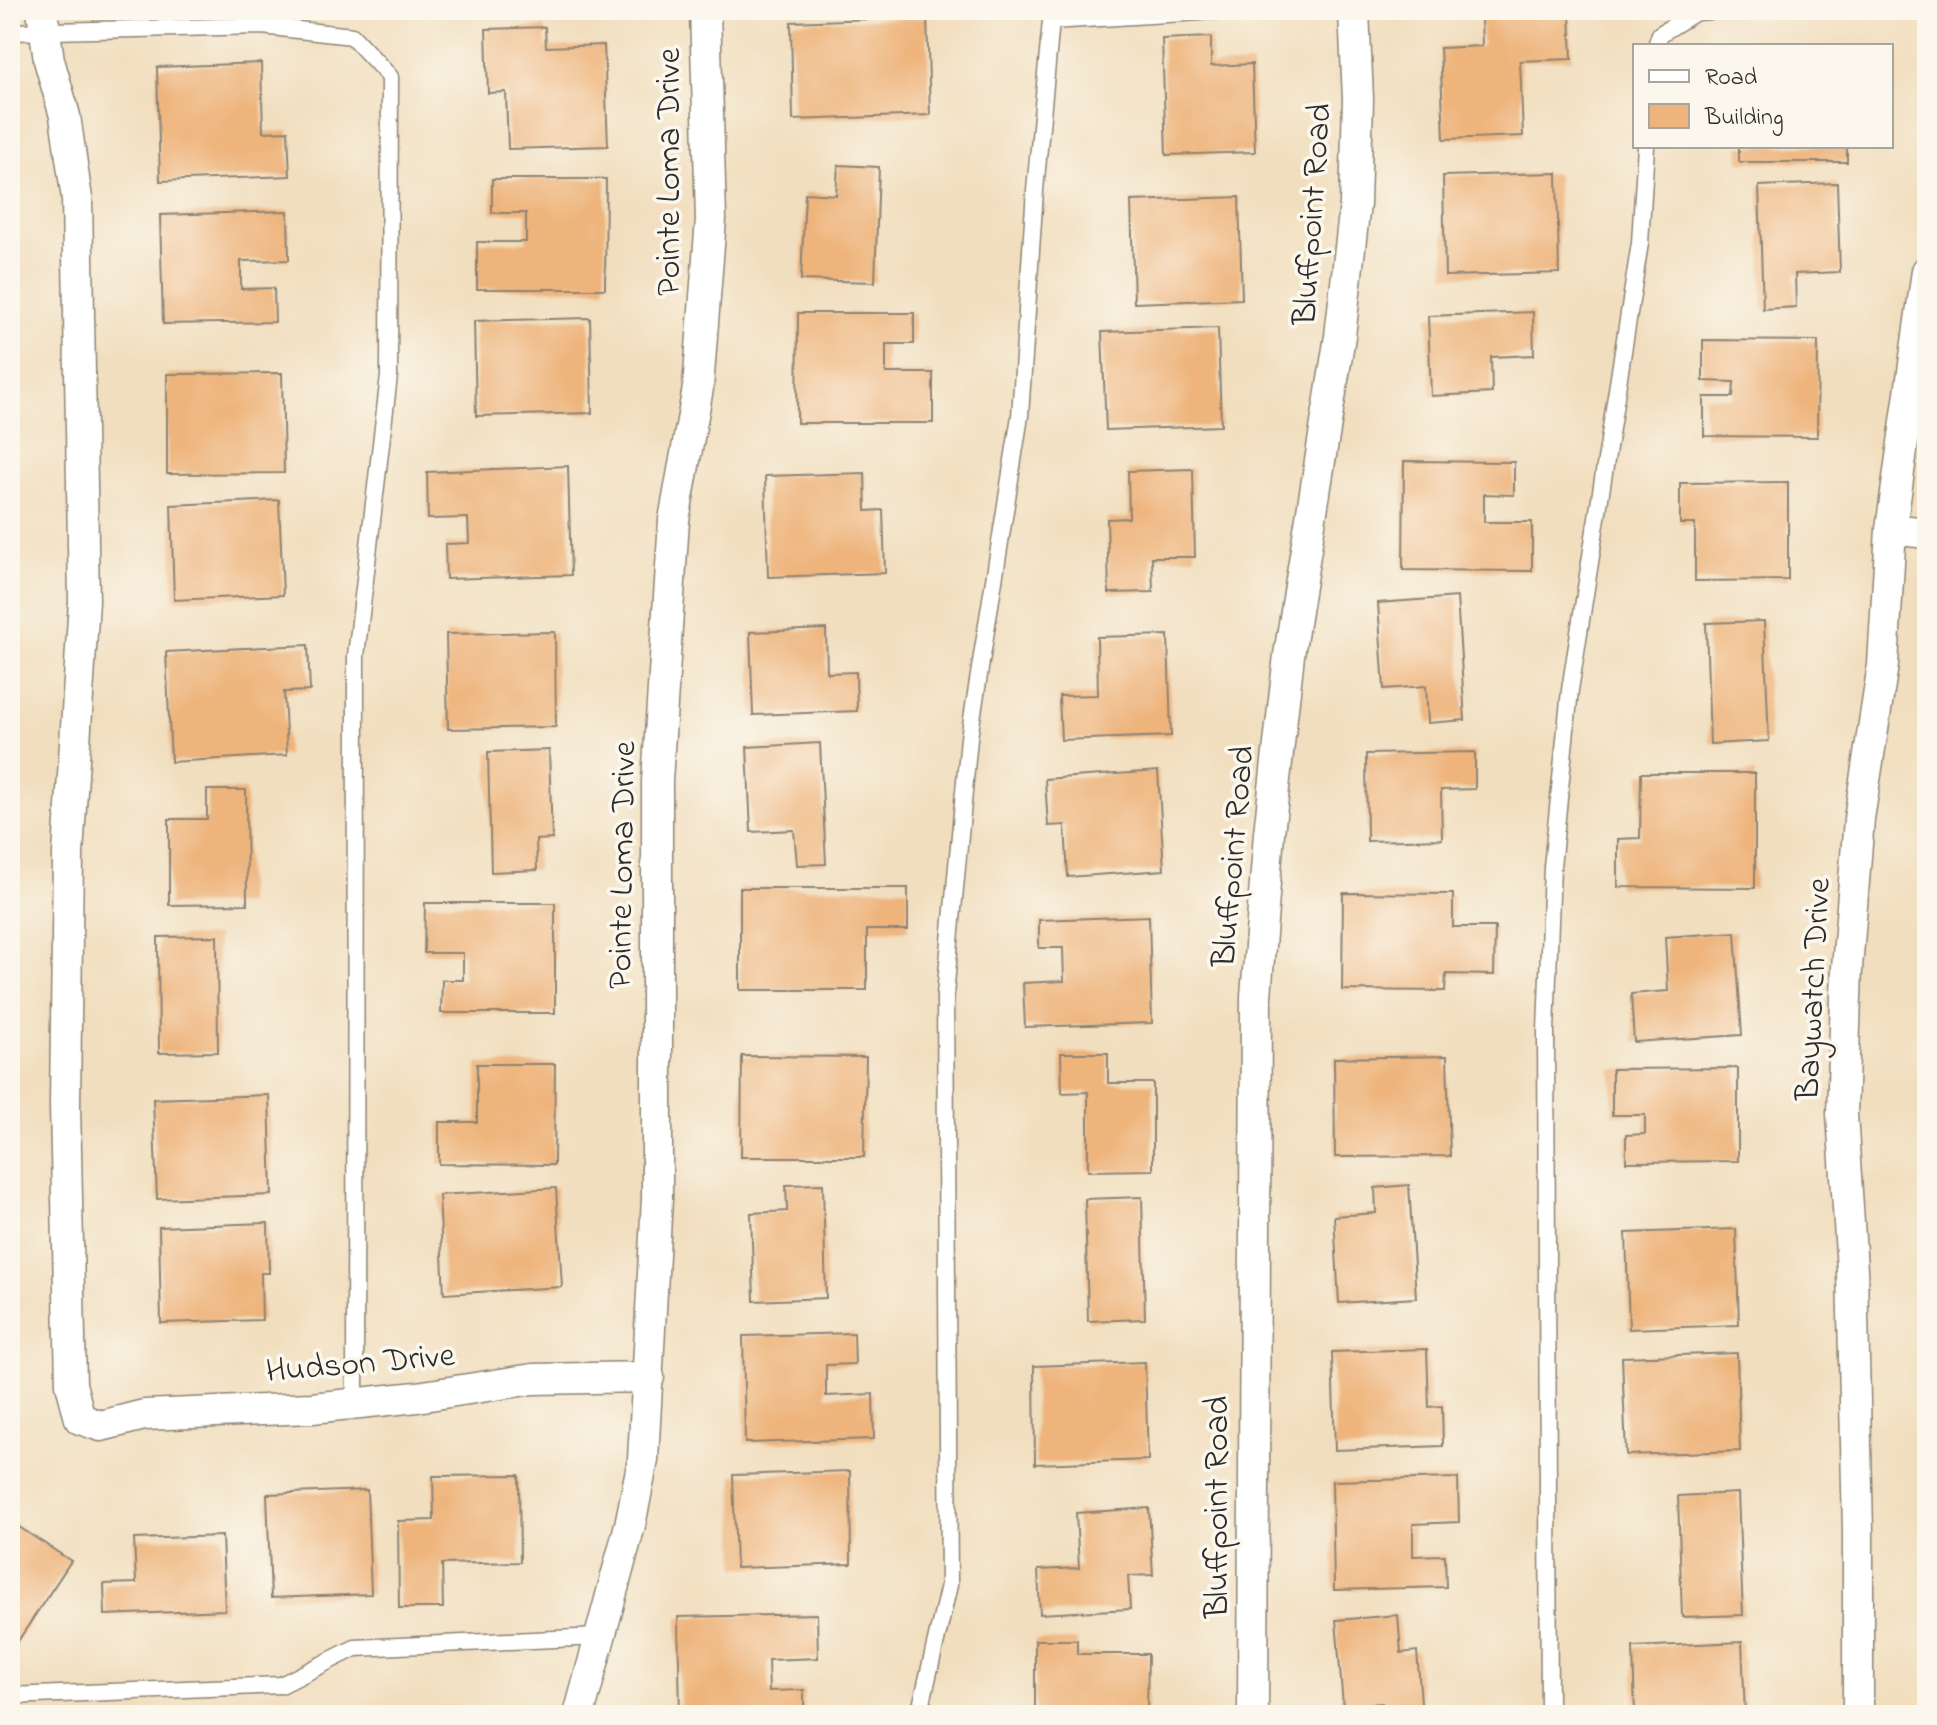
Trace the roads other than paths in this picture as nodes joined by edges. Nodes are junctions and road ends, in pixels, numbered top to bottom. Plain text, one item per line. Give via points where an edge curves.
1 (705, 10) edge
2 (1233, 10) edge
3 (1354, 10) edge
4 (1727, 10) edge
5 (43, 20) edge
6 (10, 32) edge
7 (1657, 44) edge
8 (1646, 148) edge
9 (1927, 271) edge
10 (1891, 529) junction
11 (1927, 533) edge
12 (649, 1377) junction
13 (355, 1404) junction
14 (599, 1637) junction
15 (10, 1696) edge
16 (579, 1715) edge
17 (919, 1715) edge
18 (1253, 1715) edge
19 (1549, 1715) edge
20 (1858, 1715) edge

1 - 12 street, Pointe Loma Drive via 711,219 698,388 674,520 657,781 657,1198
2 - 17 lane via 1051,21 1020,416 969,738 945,995 949,1585
3 - 18 street, Bluffpoint Road via 1355,204 1340,336 1289,655 1256,996
4 - 7 lane via 1696,12 1660,34
5 - 6 lane
5 - 13 street, Hudson Drive via 65,116 78,215 84,601 68,854 65,1105 71,1384 80,1419 101,1426 192,1410
5 - 13 lane via 262,26 352,36 390,77 389,376 356,656
8 - 19 lane via 1640,243 1570,690 1552,867 1546,1031
9 - 10 street, Baywatch Drive
10 - 11 street
10 - 20 street, Baywatch Drive via 1883,665 1859,819 1842,1099 1852,1270
12 - 13 street, Hudson Drive via 533,1379
12 - 14 street, Pointe Loma Drive via 643,1460
14 - 15 lane via 355,1648 281,1685
14 - 16 street, Pointe Loma Drive

